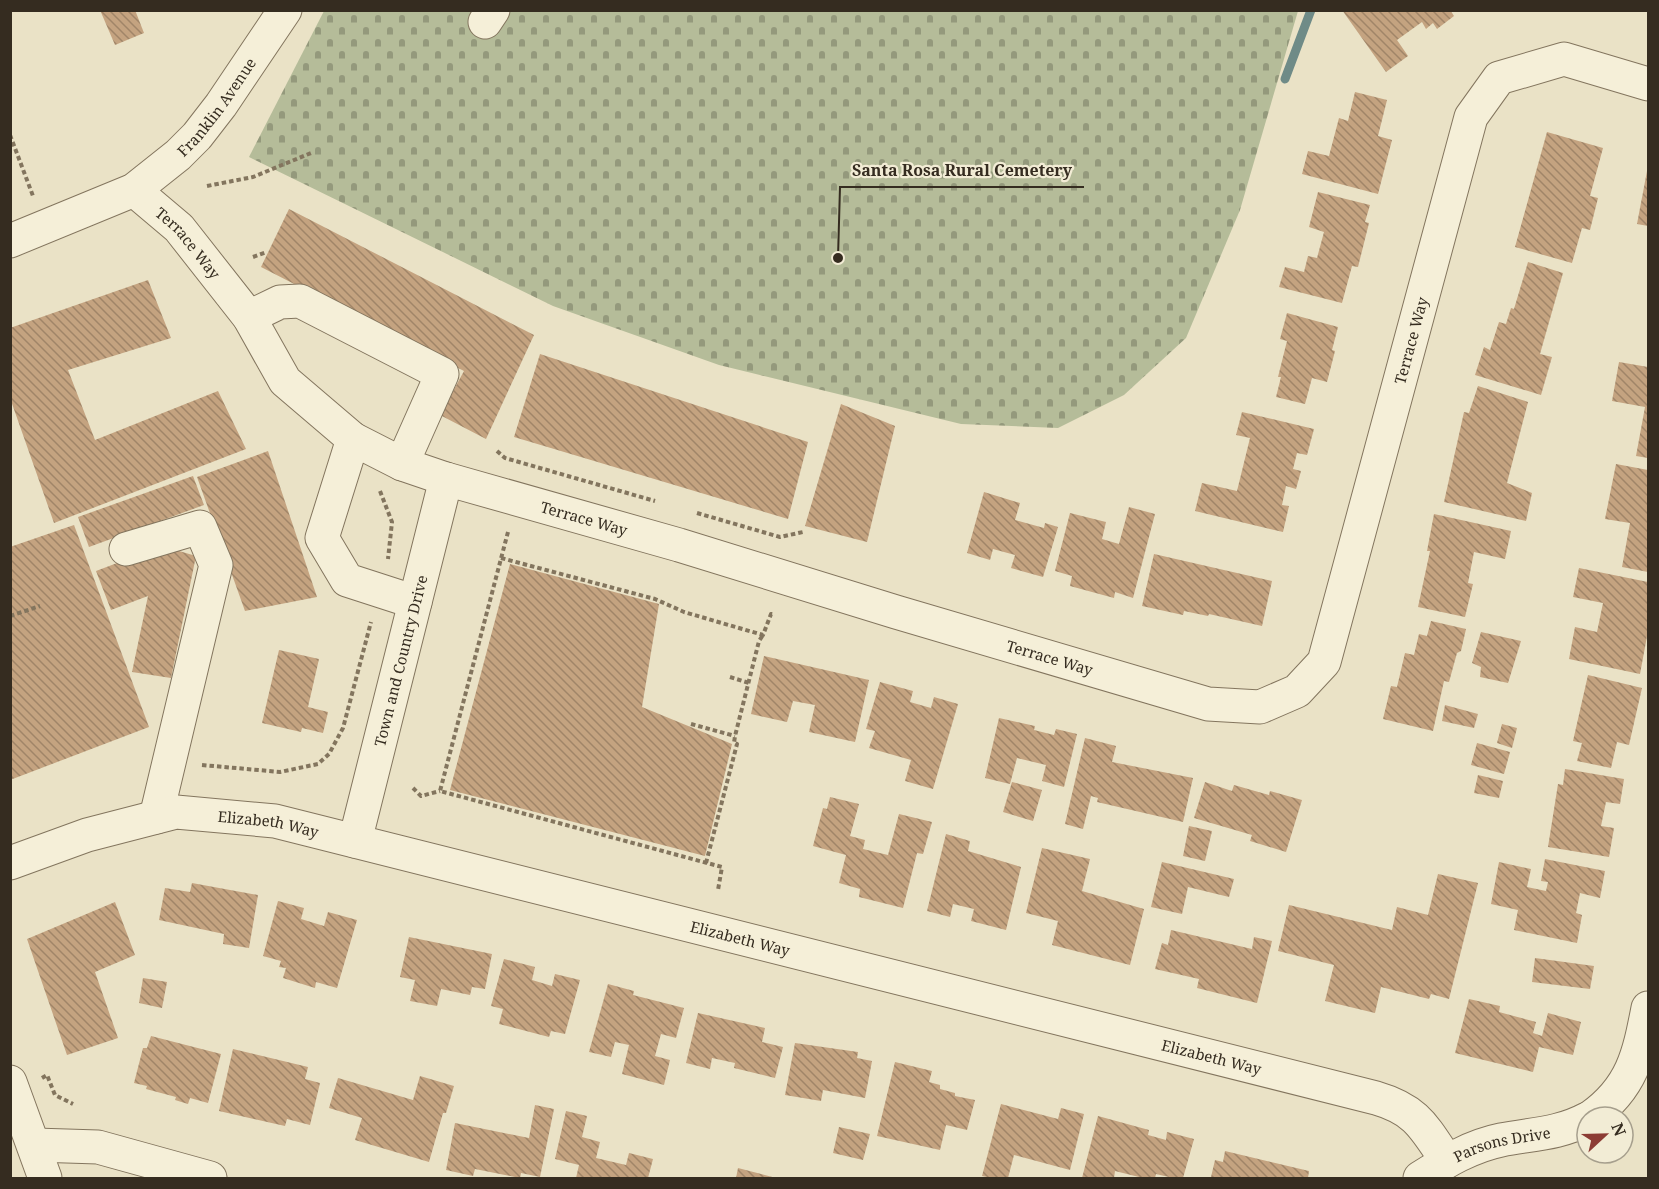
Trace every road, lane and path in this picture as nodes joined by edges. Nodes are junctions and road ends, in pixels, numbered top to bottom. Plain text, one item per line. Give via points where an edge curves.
1 (285, 10) edge
2 (1648, 84) edge
3 (10, 135) edge
4 (312, 153) dead end
5 (207, 186) dead end
6 (135, 190) junction
7 (44, 227) junction
8 (10, 241) edge
9 (267, 252) dead end
10 (253, 258) dead end
11 (249, 317) junction
12 (353, 439) junction
13 (497, 451) dead end
14 (402, 464) junction
15 (446, 479) junction
16 (380, 491) dead end
17 (665, 504) dead end
18 (688, 511) dead end
19 (803, 531) dead end
20 (508, 532) dead end
21 (126, 549) dead end
22 (501, 558) junction
23 (379, 590) junction
24 (415, 602) junction
25 (40, 606) dead end
26 (775, 615) dead end
27 (10, 616) edge
28 (763, 635) junction
29 (730, 677) dead end
30 (749, 683) junction
31 (691, 724) dead end
32 (735, 736) junction
33 (169, 764) junction
34 (412, 788) dead end
35 (440, 791) junction
36 (156, 817) junction
37 (355, 841) junction
38 (10, 863) edge
39 (706, 863) junction
40 (718, 890) dead end
41 (1648, 1008) edge
42 (47, 1075) dead end
43 (10, 1082) edge
44 (73, 1104) dead end
45 (1604, 1105) edge
46 (1575, 1124) edge
47 (34, 1145) junction
48 (1434, 1170) edge
49 (45, 1179) edge
50 (210, 1179) edge

1 - 6 street, Franklin Avenue via 197,136
2 - 15 street, Terrace Way via 1564,59 1499,78 1471,117 1324,662 1297,691 1260,707 1208,704
3 - 7 path
4 - 5 path via 253,177
6 - 7 street, Franklin Avenue
6 - 11 street, Terrace Way via 179,228
7 - 8 street, Franklin Avenue
9 - 10 path
11 - 12 street, Terrace Way via 285,381
11 - 14 street via 280,302 300,302 442,374
12 - 14 street, Terrace Way
12 - 23 street via 322,538 347,580
13 - 17 path via 505,458
14 - 15 street, Terrace Way
15 - 24 street, Town and Country Drive
16 - 23 path via 392,522
18 - 19 path via 780,537
20 - 22 path
21 - 33 street via 200,527 216,565
22 - 28 path via 655,599 684,612
22 - 35 path
23 - 24 street
23 - 33 path via 343,728 329,754 318,764 280,772
24 - 37 street, Town and Country Drive
25 - 27 path
26 - 28 path via 771,614
28 - 30 path
29 - 30 path
30 - 32 path
31 - 32 path
32 - 39 path via 737,744
33 - 36 street
34 - 35 path via 421,796
35 - 39 path
36 - 37 street, Elizabeth Way via 176,812 275,821
36 - 38 street, Elizabeth Way via 87,835
37 - 48 street, Elizabeth Way via 1393,1103 1421,1123
39 - 40 path via 722,867
41 - 45 street, Parsons Drive via 1629,1078
42 - 44 path via 55,1095
43 - 47 street
46 - 48 street, Parsons Drive via 1559,1131 1474,1147
47 - 49 street
47 - 50 street via 98,1147

